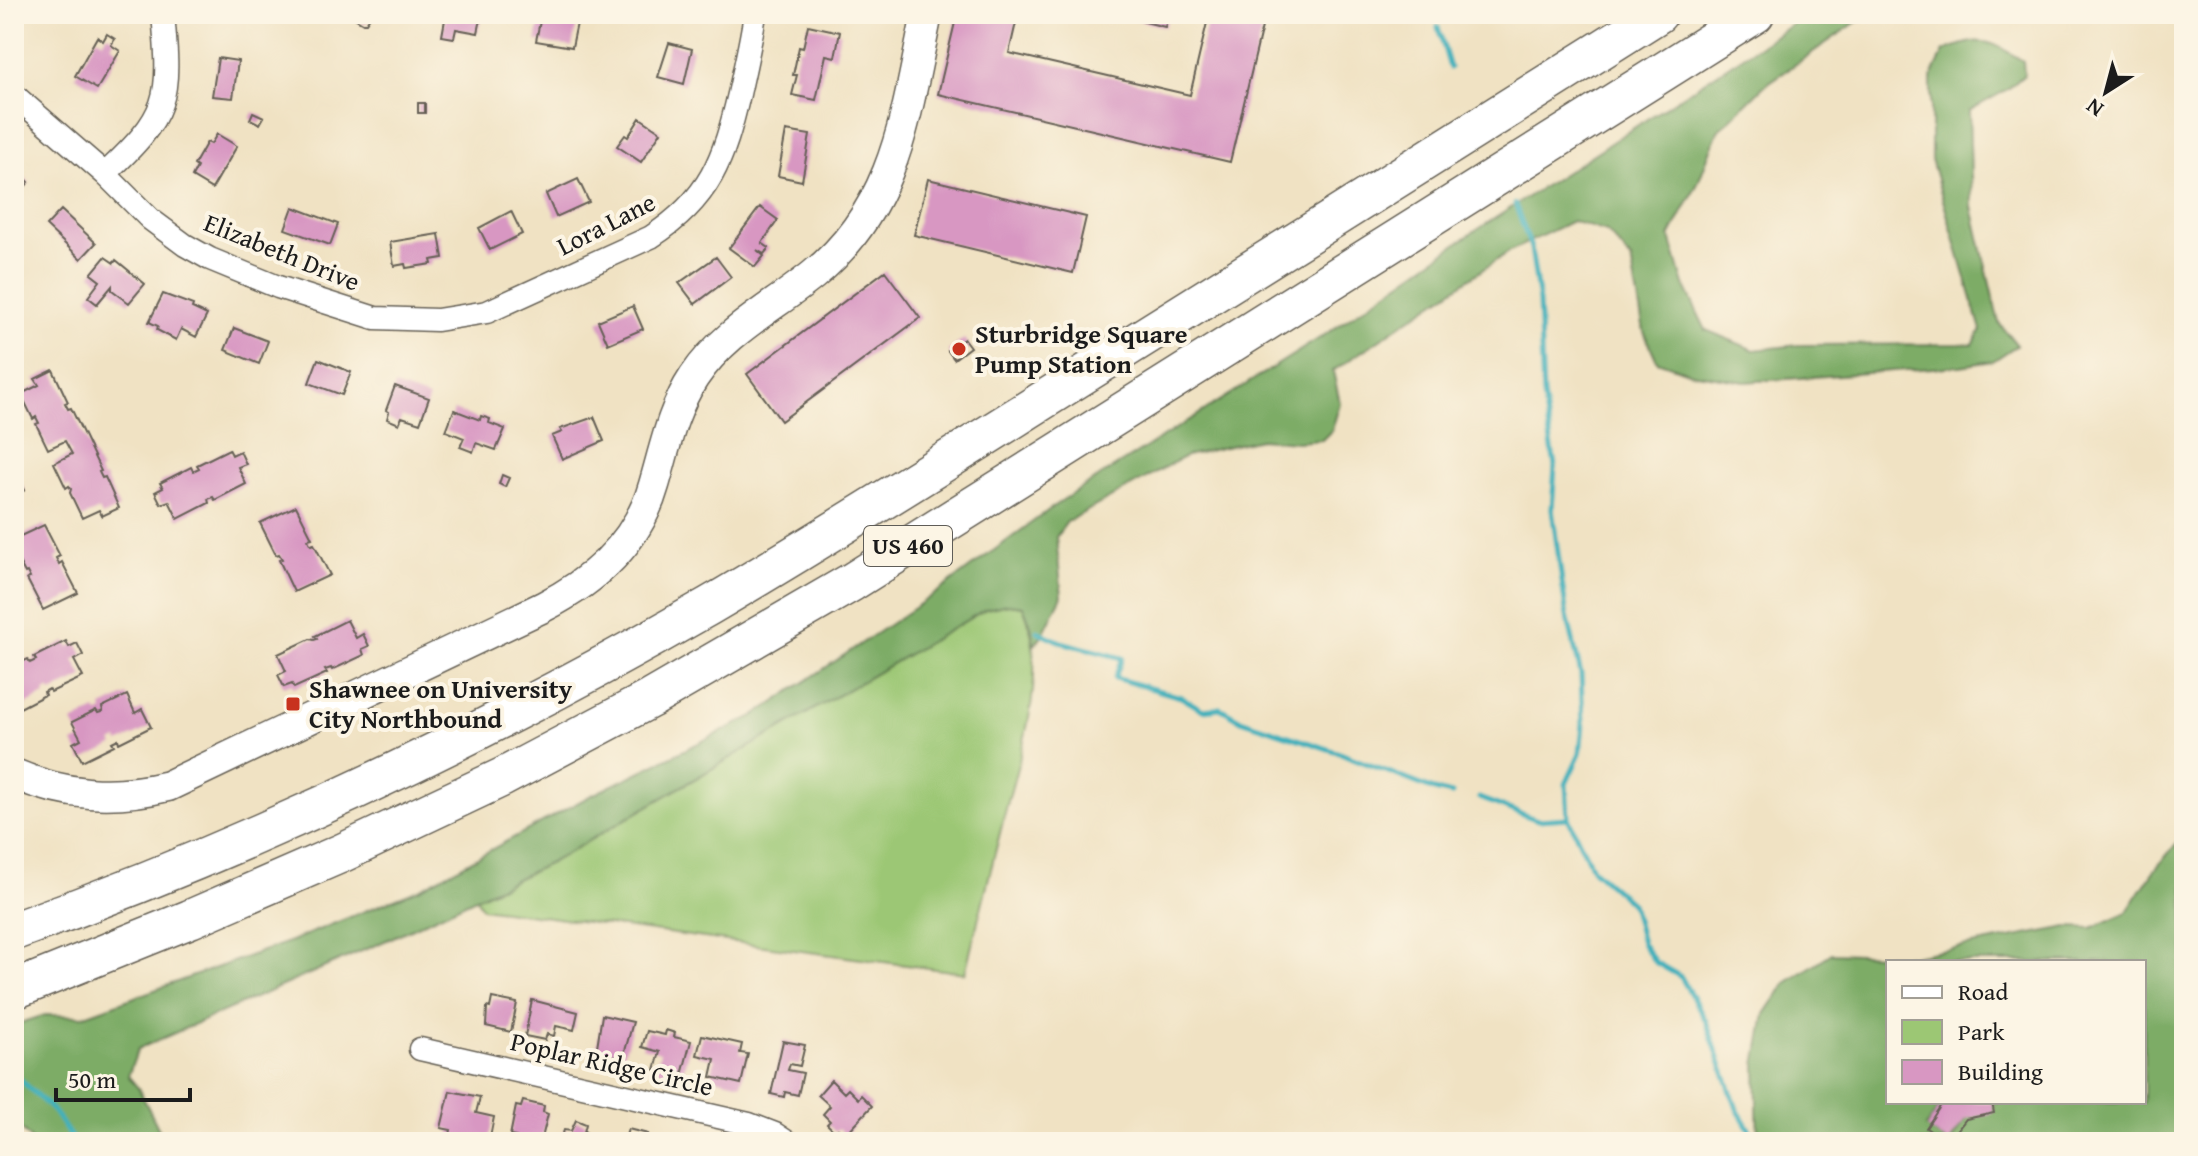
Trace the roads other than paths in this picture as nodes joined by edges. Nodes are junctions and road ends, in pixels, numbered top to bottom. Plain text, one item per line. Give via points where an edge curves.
1 (163, 14) edge
2 (755, 14) edge
3 (927, 14) edge
4 (1658, 14) edge
5 (1755, 14) edge
6 (14, 95) edge
7 (105, 174) junction
8 (487, 312) joint
9 (14, 774) edge
10 (14, 931) edge
11 (14, 990) edge
12 (420, 1049) dead end
13 (787, 1142) edge

1 - 7 street via 168,63 162,106 155,121
2 - 8 street, Lora Lane via 726,148 714,177 692,206 651,237
3 - 9 main road via 900,140 880,194 859,229 826,264 745,322 705,361 674,415 637,525 591,578 543,607 168,786 94,794
4 - 10 highway, US 460 via 837,529 647,640 490,724 319,805
5 - 11 highway, US 460 via 852,582 664,691 356,847
6 - 7 street, Elizabeth Drive
7 - 8 street, Elizabeth Drive via 185,245 278,287 387,319 437,320
12 - 13 street, Poplar Ridge Circle via 749,1124

